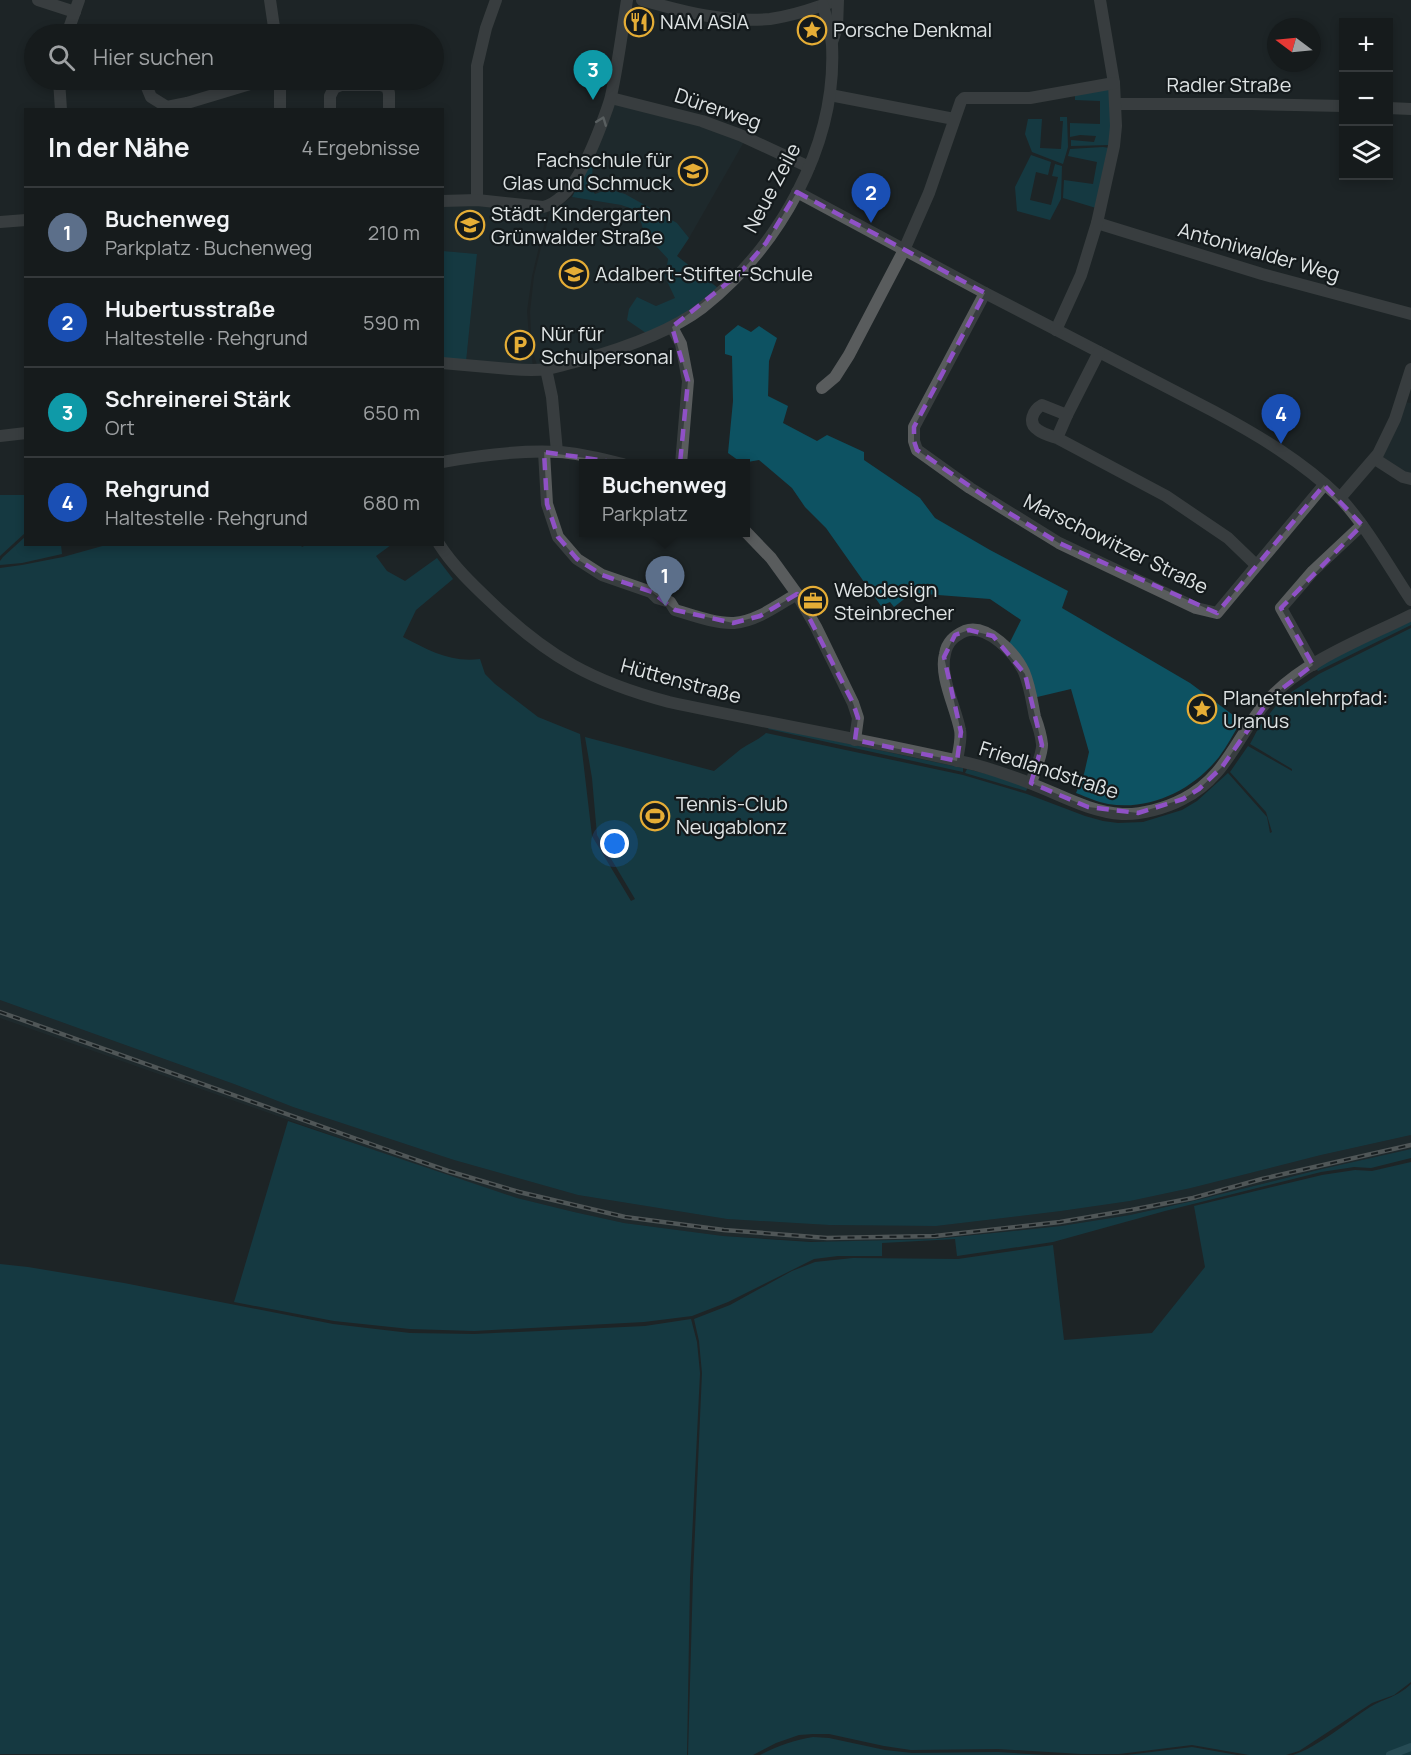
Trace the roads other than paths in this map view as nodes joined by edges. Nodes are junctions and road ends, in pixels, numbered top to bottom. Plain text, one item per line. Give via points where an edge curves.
1 (38, 0) edge
2 (270, 0) edge
3 (496, 0) edge
4 (627, 0) edge
5 (642, 0) edge
6 (838, 0) edge
7 (1100, 0) edge
8 (823, 5) junction
9 (77, 6) edge
10 (71, 24) edge
11 (274, 24) edge
12 (832, 42) junction
13 (1114, 83) junction
14 (60, 90) edge
15 (148, 90) edge
16 (230, 90) edge
17 (280, 90) edge
18 (333, 90) edge
19 (388, 90) edge
20 (830, 95) junction
21 (611, 98) junction
22 (1115, 105) junction
23 (1339, 106) edge
24 (61, 108) edge
25 (280, 108) edge
26 (330, 108) edge
27 (389, 108) edge
28 (1393, 108) edge
29 (1411, 109) edge
30 (954, 119) junction
31 (809, 167) junction
32 (796, 192) junction
33 (477, 200) junction
34 (444, 201) edge
35 (24, 220) edge
36 (0, 222) edge
37 (1097, 223) junction
38 (904, 250) junction
39 (985, 293) junction
40 (1411, 314) edge
41 (672, 327) junction
42 (1056, 330) junction
43 (1100, 352) junction
44 (444, 363) edge
45 (546, 369) junction
46 (1411, 369) edge
47 (822, 388) dead end
48 (1067, 415) junction
49 (24, 434) edge
50 (0, 436) edge
51 (1057, 438) junction
52 (544, 452) junction
53 (557, 452) junction
54 (596, 459) edge
55 (681, 459) edge
56 (1375, 459) junction
57 (444, 462) edge
58 (1411, 480) edge
59 (1324, 485) junction
60 (1340, 498) junction
61 (1362, 525) junction
62 (750, 536) edge
63 (440, 546) edge
64 (1256, 565) junction
65 (797, 594) junction
66 (1411, 600) edge
67 (1411, 615) edge
68 (1313, 665) junction
69 (855, 740) junction
70 (957, 761) junction
71 (1031, 783) junction

1 - 9 street
2 - 11 street
3 - 33 street via 477,66
4 - 21 street
5 - 8 street via 687,13 743,20 771,18
6 - 8 street
6 - 12 street, Neue Zeile
7 - 13 street
8 - 12 street, Neue Zeile
9 - 10 street
12 - 20 street, Neue Zeile
13 - 22 street
13 - 30 street via 1030,98 964,98
14 - 24 street
15 - 16 street via 151,97 167,107
17 - 25 street
18 - 26 street
19 - 27 street
20 - 30 street
20 - 31 street, Neue Zeile via 822,134
21 - 31 street, Dürerweg via 702,121
33 -> 21 street via 551,206 570,187 590,155
22 - 23 street, Radler Straße
22 - 37 street via 1114,146
28 - 29 street
30 - 38 street via 929,193
31 - 32 street, Neue Zeile
32 - 38 street
32 - 41 street, Neue Zeile via 766,243 740,273 701,308
33 - 34 street
35 - 36 street
37 - 40 street, Antoniwalder Weg via 1262,274
37 - 42 street via 1081,275
38 - 39 street
38 - 47 street via 849,355 835,377
39 - 42 street
39 - 64 street, Marschowitzer Straße via 914,427 917,450 970,489 1059,543 1196,608 1217,614
41 - 45 street, Neue Zeile via 617,350
41 - 55 street via 681,345 688,381
42 - 43 street
43 - 48 street
43 - 59 street via 1236,423
44 - 45 street, Neue Zeile
45 - 53 street
46 - 56 street via 1395,419
48 - 51 street
48 - 51 street via 1042,405 1036,408 1033,425
49 - 50 street
51 - 64 street via 1166,496 1228,538
52 - 53 street
52 - 57 street via 486,454
52 - 65 street via 547,504 558,537 576,559 602,575 651,592 670,602 675,610 733,623 760,616
53 - 54 street
56 - 58 street
56 - 60 street
59 - 60 street
59 - 64 street, Marschowitzer Straße
60 - 61 street
61 - 66 street
61 - 68 street via 1281,608
62 - 65 street
63 - 69 street, Hüttenstraße via 516,626 566,662 601,680 669,702
65 - 69 street via 853,704 858,718
67 - 68 street, Friedlandstraße
68 - 71 street, Friedlandstraße via 1270,697 1222,767 1183,799 1138,813 1121,814 1088,807
69 - 70 street, Friedlandstraße
70 - 71 street, Friedlandstraße
70 - 71 street via 961,732 944,657 955,635 981,631 993,636 1019,662 1025,674 1042,746

